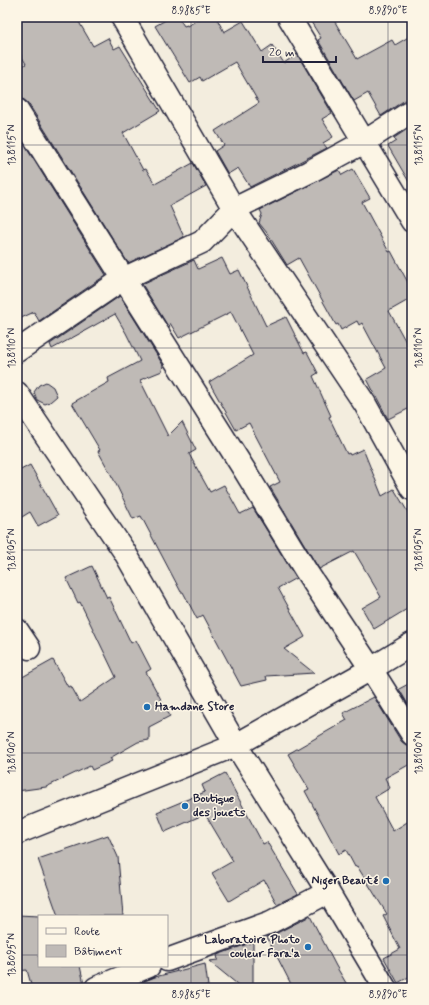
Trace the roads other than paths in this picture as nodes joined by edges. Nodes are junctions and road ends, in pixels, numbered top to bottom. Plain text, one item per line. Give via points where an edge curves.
1 (122, 17) edge
2 (289, 17) edge
3 (17, 110) edge
4 (412, 111) edge
5 (364, 142) junction
6 (234, 209) junction
7 (412, 221) edge
8 (123, 279) junction
9 (17, 351) edge
10 (17, 393) edge
11 (412, 489) edge
12 (17, 630) edge
13 (412, 644) edge
14 (29, 648) dead end
15 (372, 669) junction
16 (412, 734) edge
17 (236, 745) junction
18 (17, 833) edge
19 (328, 892) junction
20 (168, 960) edge
21 (147, 967) edge
22 (96, 988) edge
23 (386, 988) edge

1 - 6 street
2 - 5 street
3 - 8 street
4 - 5 street
5 - 6 street
5 - 7 street
6 - 8 street via 202,242
6 - 11 street via 365,404
8 - 9 street
8 - 15 street via 306,571
10 - 17 street via 124,551
12 - 14 street
13 - 15 street
15 - 16 street
15 - 17 street
17 - 18 street
17 - 19 street
19 - 20 street via 271,922
19 - 23 street
21 - 22 street

